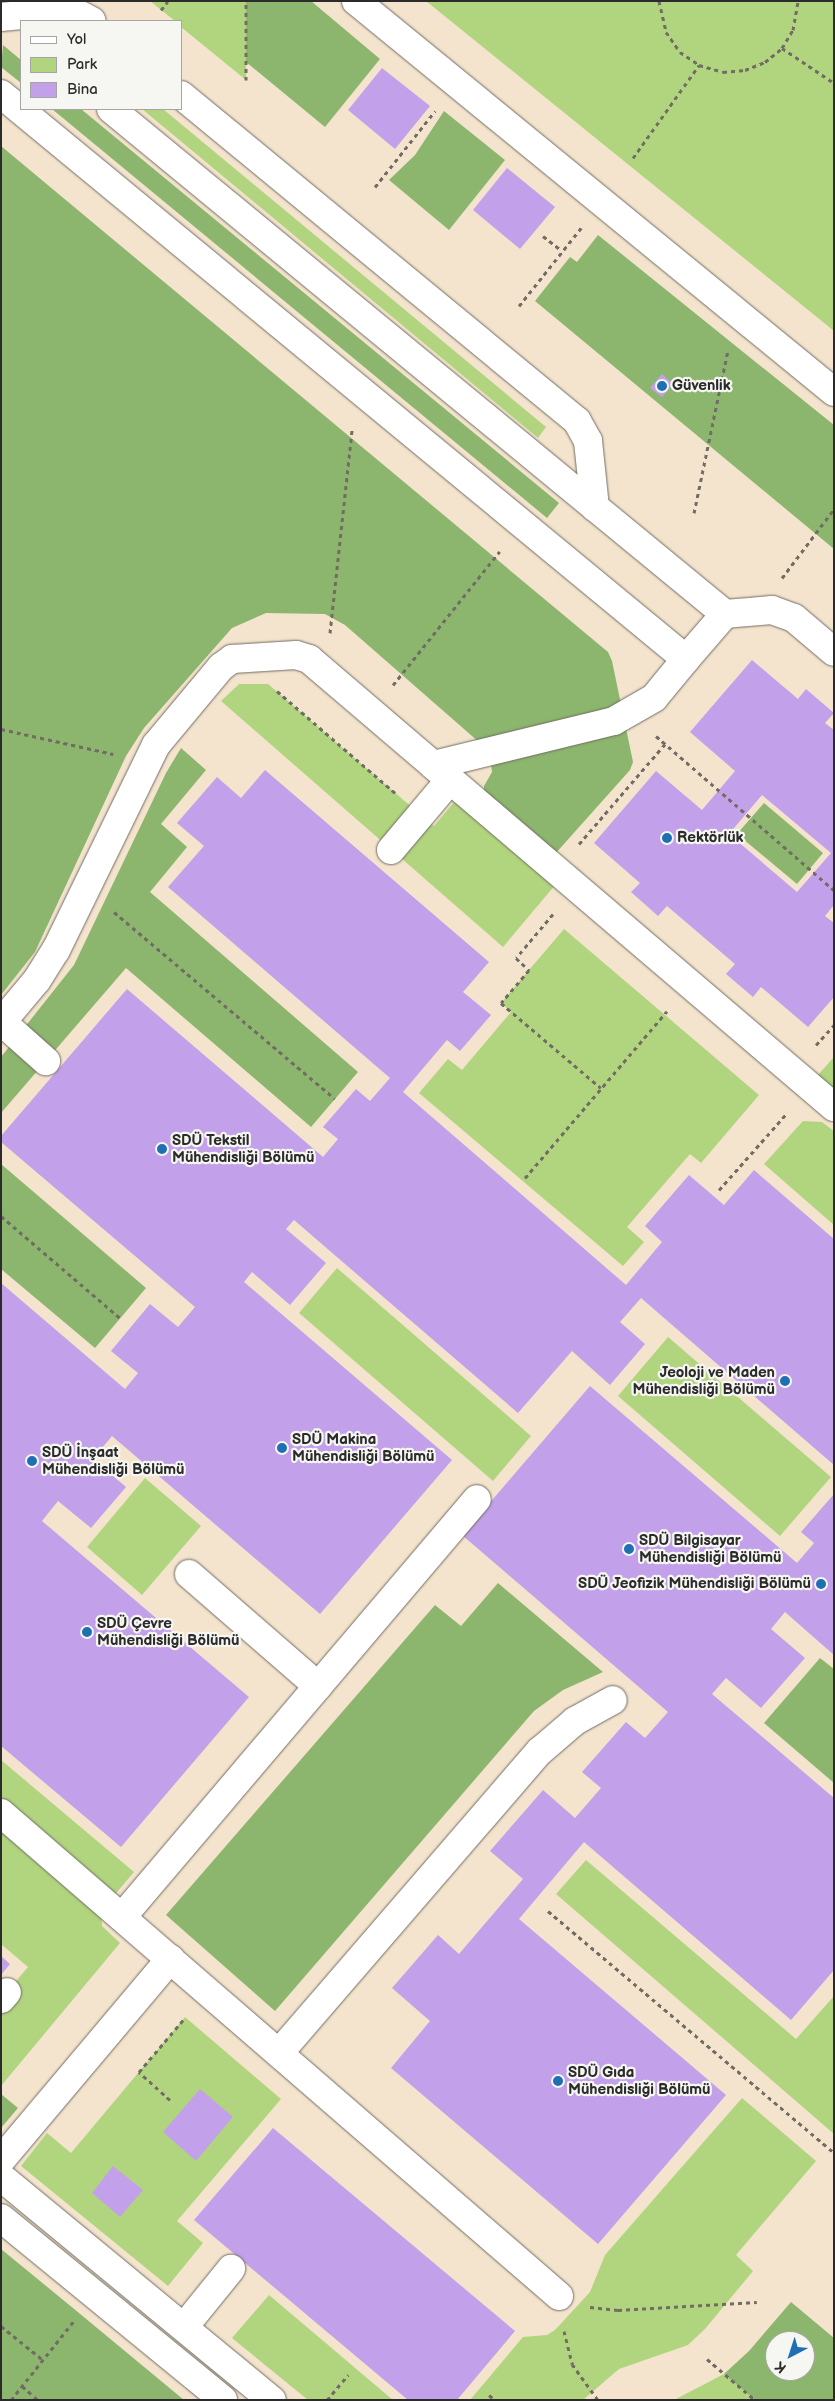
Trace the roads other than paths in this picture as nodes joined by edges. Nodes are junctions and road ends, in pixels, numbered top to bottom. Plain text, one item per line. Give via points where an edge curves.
1 (356, 1) edge
2 (1, 18) edge
3 (90, 20) edge
4 (20, 34) edge
5 (1, 94) edge
6 (182, 96) edge
7 (20, 110) edge
8 (20, 110) edge
9 (112, 110) edge
10 (834, 392) edge
11 (595, 508) junction
12 (725, 614) junction
13 (834, 652) edge
14 (686, 659) junction
15 (441, 773) junction
16 (391, 850) dead end
17 (1, 1022) edge
18 (46, 1061) dead end
19 (834, 1107) edge
20 (477, 1499) dead end
21 (189, 1574) dead end
22 (318, 1686) junction
23 (612, 1700) dead end
24 (1, 1813) edge
25 (122, 1916) junction
26 (170, 1958) junction
27 (278, 2053) junction
28 (1, 2160) edge
29 (1, 2177) edge
30 (1, 2218) edge
31 (231, 2269) dead end
32 (559, 2296) road end
33 (184, 2327) junction
34 (223, 2400) edge
35 (272, 2400) edge

1 - 10 street
2 - 3 street via 63,11
2 - 4 street
5 - 7 street
6 - 11 street via 577,421 588,441
8 - 14 street
9 - 11 street
11 - 12 street
12 - 13 street via 785,612
12 - 14 street
14 - 15 street via 654,698 614,721
15 - 16 street
15 - 17 street via 309,659 296,655 232,659 221,667 156,745 56,950 37,980
15 - 19 street
17 - 18 street
20 - 22 street
21 - 22 street
22 - 25 street
23 - 27 street via 575,1721 540,1751
24 - 25 street
25 - 26 street
26 - 27 street
26 - 28 street
27 - 32 street
29 - 33 street
30 - 34 street
31 - 33 street
33 - 35 street

